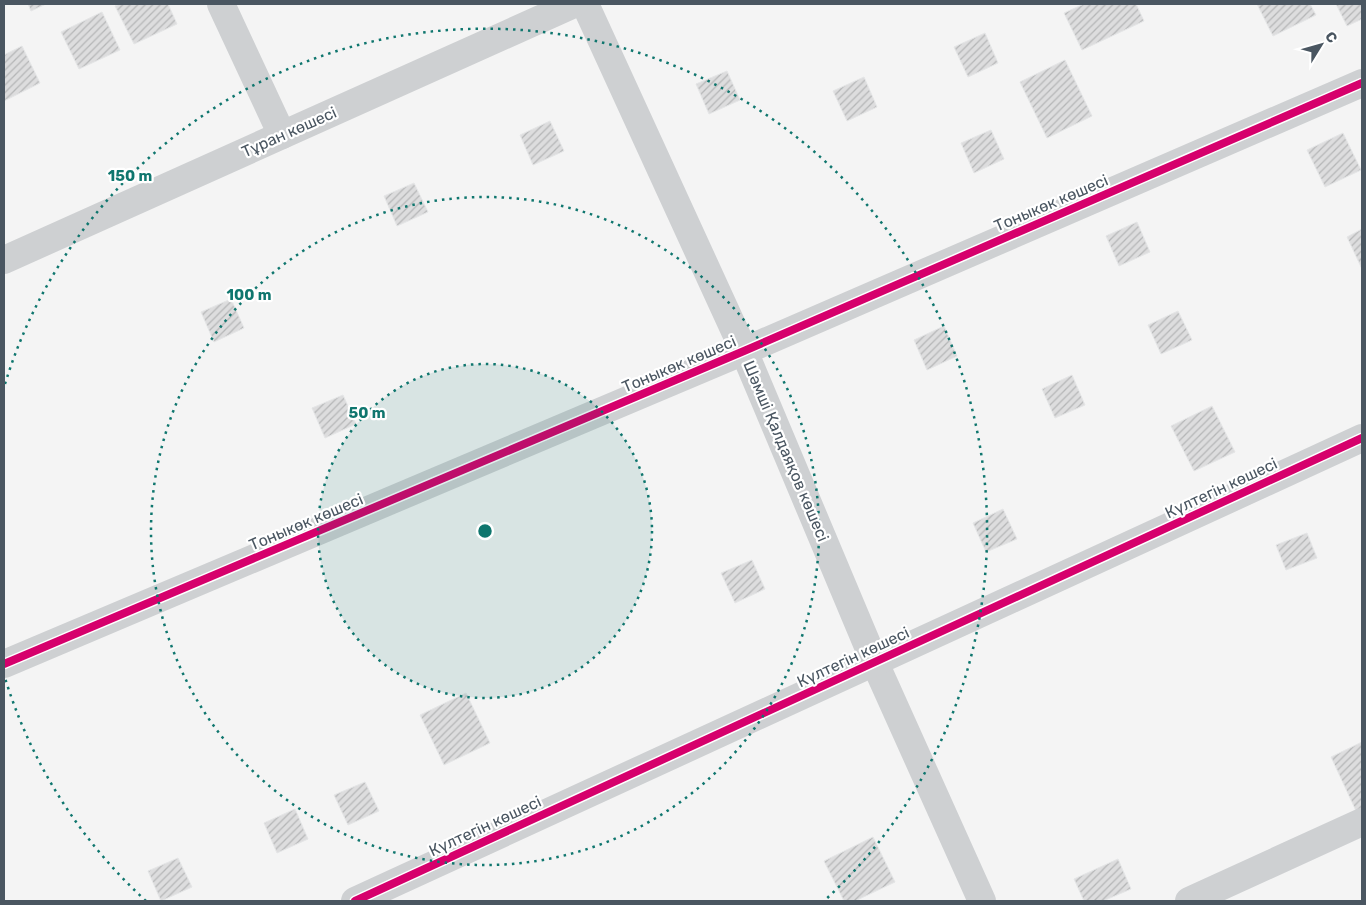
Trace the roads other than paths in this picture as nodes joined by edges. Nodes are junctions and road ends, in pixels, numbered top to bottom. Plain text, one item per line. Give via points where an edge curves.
1 (221, 4) edge
2 (574, 4) edge
3 (585, 4) edge
4 (1362, 83) edge
5 (282, 135) junction
6 (4, 260) edge
7 (744, 351) junction
8 (1362, 438) edge
9 (875, 663) junction
10 (4, 664) edge
11 (1362, 822) edge
12 (355, 901) edge
13 (982, 901) edge
14 (1189, 901) edge

1 - 5 street
2 - 5 street, Тұран көшесі
3 - 7 street, Шәмші Қалдаяқов көшесі
4 - 7 street, Тоныкөк көшесі
5 - 6 street, Тұран көшесі
7 - 9 street, Шәмші Қалдаяқов көшесі
7 - 10 street, Тоныкөк көшесі
8 - 9 street, Күлтегін көшесі
9 - 12 street, Күлтегін көшесі
9 - 13 street, Шәмші Қалдаяқов көшесі
11 - 14 street

